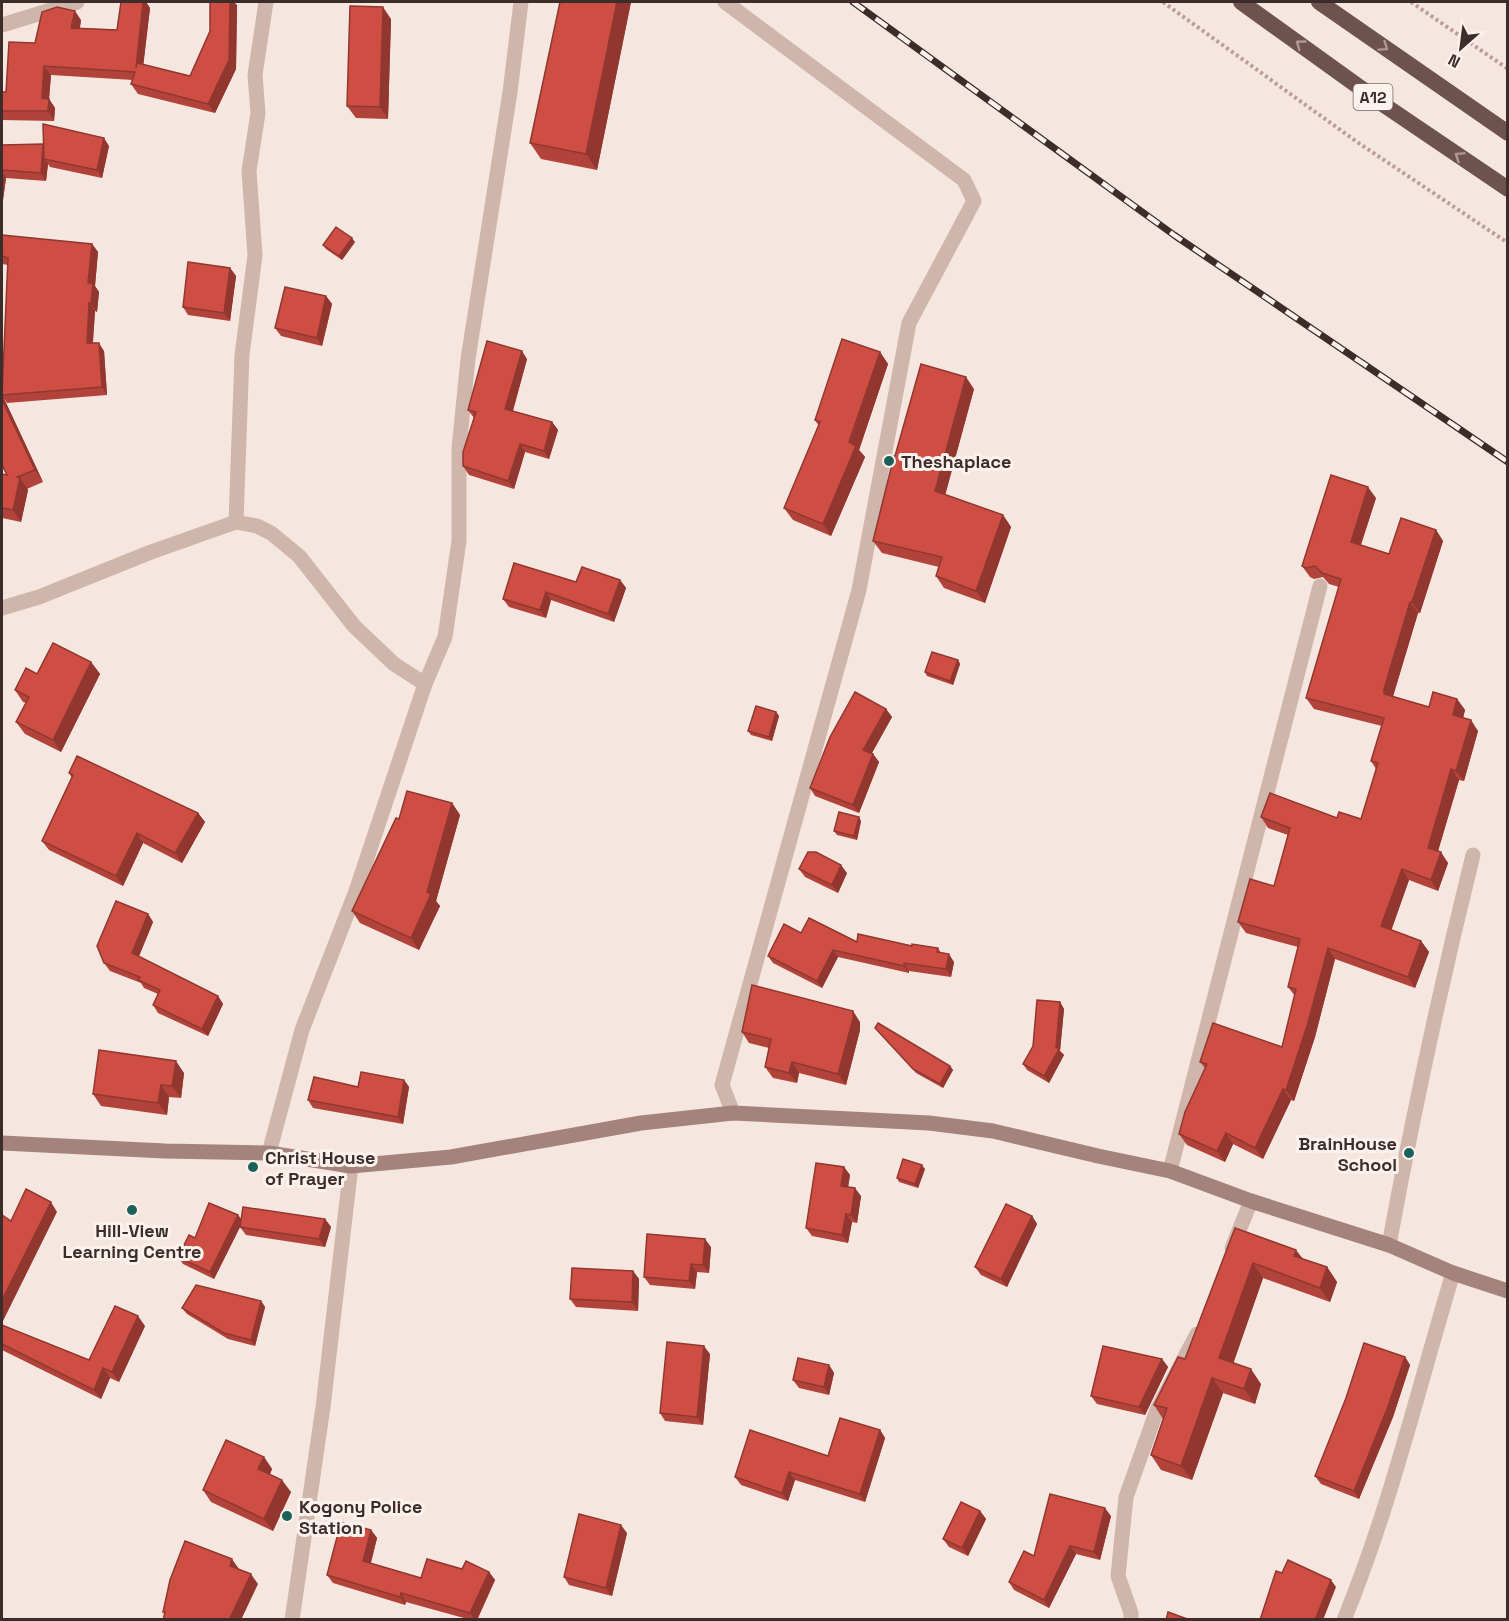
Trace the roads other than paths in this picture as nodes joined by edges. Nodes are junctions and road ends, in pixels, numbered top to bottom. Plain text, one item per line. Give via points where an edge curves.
1 (77, 2) edge
2 (266, 2) edge
3 (521, 2) edge
4 (725, 2) edge
5 (1241, 2) edge
6 (1319, 2) edge
7 (2, 25) edge
8 (1508, 133) edge
9 (1508, 189) edge
10 (236, 522) junction
11 (1320, 586) edge
12 (2, 608) edge
13 (425, 684) junction
14 (1473, 855) dead end
15 (733, 1113) junction
16 (2, 1143) edge
17 (269, 1153) junction
18 (351, 1166) junction
19 (1170, 1171) junction
20 (1251, 1201) junction
21 (1389, 1245) junction
22 (1225, 1267) edge
23 (1453, 1273) junction
24 (1508, 1291) edge
25 (1202, 1323) edge
26 (292, 1620) edge
27 (1131, 1620) edge
28 (1344, 1620) edge

1 - 7 street
2 - 10 street via 255,75 258,113 249,171 255,255 242,355
3 - 13 street via 468,358 459,448 459,541 445,638
4 - 15 street via 964,180 974,201 909,323 859,590 722,1085
9 -> 5 highway, A12
6 -> 8 highway, A12
10 - 12 street
10 - 13 street via 271,533 298,556 354,626 394,664
11 - 19 street
13 - 17 street via 356,891 302,1030
14 - 21 street via 1437,1000
15 - 18 main road via 641,1122 451,1157
15 - 19 main road via 929,1123 993,1131
16 - 17 main road
17 - 18 main road
18 - 26 street via 323,1407
19 - 20 main road
20 - 21 main road
20 - 22 street
21 - 23 main road
23 - 24 main road
23 - 28 street via 1391,1484
25 - 27 street via 1157,1410 1126,1497 1118,1576

